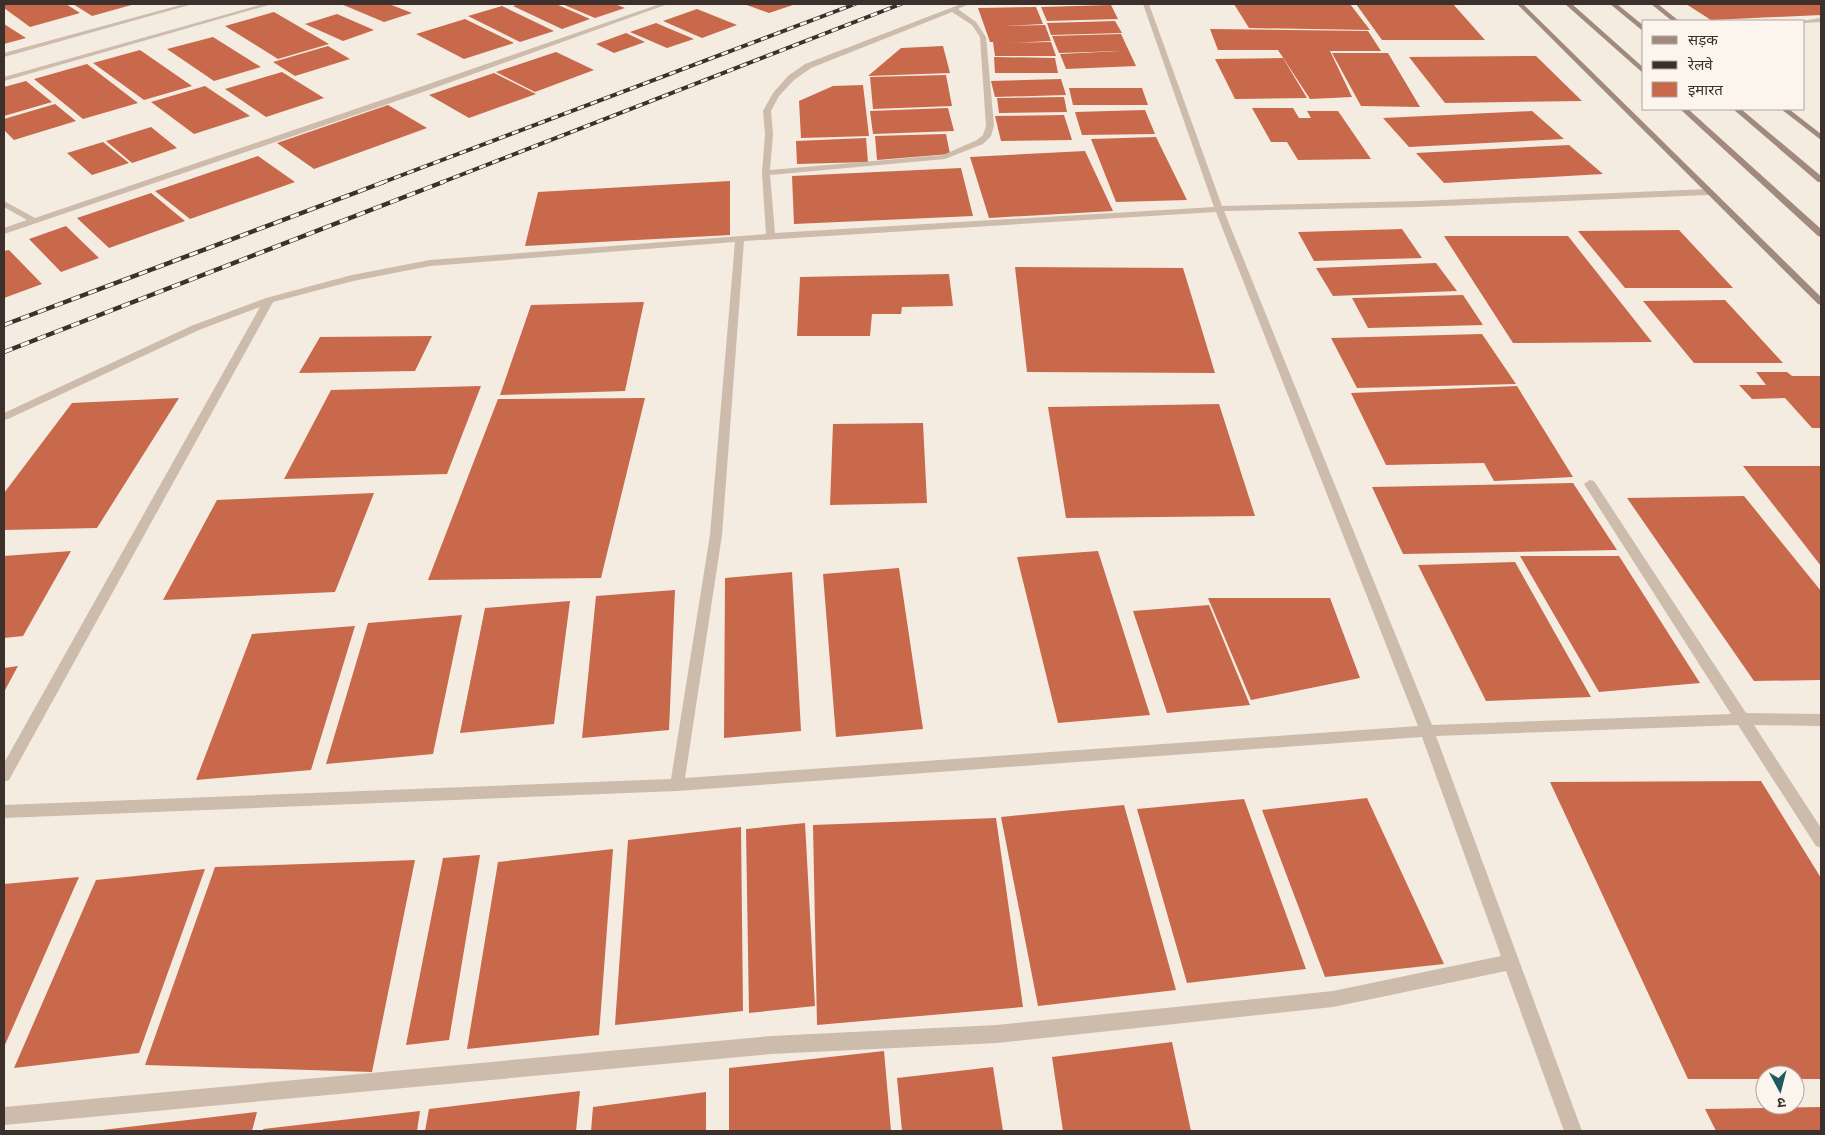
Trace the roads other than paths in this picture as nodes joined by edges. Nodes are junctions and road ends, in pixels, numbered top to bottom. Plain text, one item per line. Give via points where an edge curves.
1 (190, 4) edge
2 (269, 4) edge
3 (664, 4) edge
4 (966, 4) edge
5 (1146, 4) edge
6 (1520, 4) edge
7 (1568, 4) edge
8 (1613, 4) edge
9 (1654, 4) edge
10 (952, 9) junction
11 (1675, 20) edge
12 (1821, 20) edge
13 (1805, 21) edge
14 (1642, 28) edge
15 (4, 55) edge
16 (1642, 70) edge
17 (4, 79) edge
18 (1685, 110) edge
19 (1738, 110) edge
20 (1786, 110) edge
21 (1821, 138) edge
22 (766, 173) junction
23 (1821, 180) edge
24 (1708, 192) junction
25 (4, 204) edge
26 (1218, 209) junction
27 (35, 221) junction
28 (4, 231) edge
29 (1821, 234) edge
30 (771, 236) junction
31 (740, 239) junction
32 (269, 300) junction
33 (1821, 302) edge
34 (4, 417) edge
35 (1590, 484) dead end
36 (1742, 719) junction
37 (1821, 720) edge
38 (1427, 731) junction
39 (4, 776) edge
40 (677, 785) junction
41 (4, 812) edge
42 (1821, 841) edge
43 (1512, 962) junction
44 (4, 1116) edge
45 (1573, 1131) edge

1 - 15 street
2 - 17 street
3 - 27 street
4 - 10 street
5 - 26 street
6 - 24 street
7 - 16 street
8 - 14 street
9 - 11 street
10 - 22 street via 808,66 790,78 767,111
10 - 22 street via 972,20 983,37 990,126 987,136 945,157
12 - 13 street
18 - 29 street
19 - 23 street
20 - 21 street
22 - 30 street
24 - 26 street
24 - 33 street
25 - 27 street
26 - 30 street
26 - 38 street
27 - 28 street
30 - 31 street
31 - 32 street via 430,263 352,278
31 - 40 street via 716,535
32 - 34 street via 195,328
32 - 39 street
35 - 36 street
36 - 37 street
36 - 38 street
36 - 42 street
38 - 40 street
38 - 43 street
40 - 41 street
43 - 44 street via 1333,998 1007,1033 771,1046
43 - 45 street

